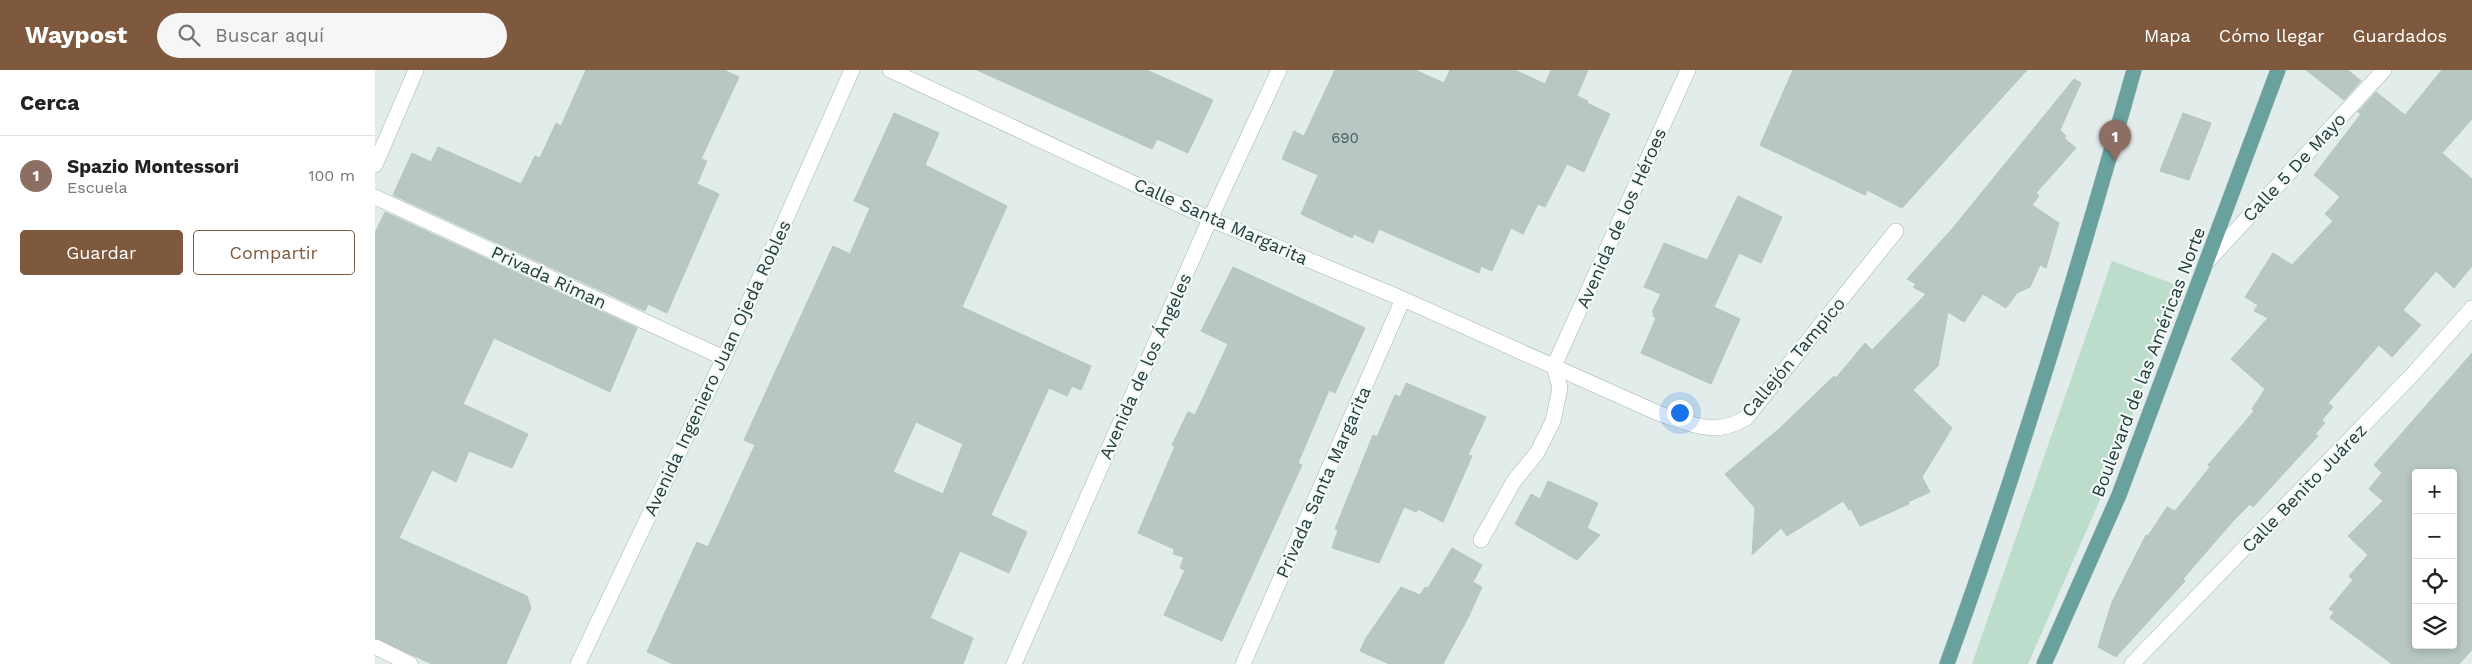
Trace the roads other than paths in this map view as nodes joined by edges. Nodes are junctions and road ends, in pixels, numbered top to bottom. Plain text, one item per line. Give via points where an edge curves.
1 (416, 70) edge
2 (852, 70) edge
3 (890, 70) edge
4 (1279, 70) edge
5 (1688, 70) edge
6 (2135, 70) edge
7 (2278, 70) edge
8 (2384, 70) edge
9 (375, 165) edge
10 (375, 197) edge
11 (1210, 219) junction
12 (1896, 231) dead end
13 (2205, 264) junction
14 (1403, 299) junction
15 (2472, 308) edge
16 (724, 358) junction
17 (1554, 366) junction
18 (1481, 540) dead end
19 (376, 647) edge
20 (411, 664) edge
21 (578, 664) edge
22 (1014, 664) edge
23 (1243, 664) edge
24 (1947, 664) edge
25 (2044, 664) edge
26 (2132, 664) edge

1 - 9 street
2 - 16 street, Avenida Ingeniero Juan Ojeda Robles
3 - 11 street, Calle Santa Margarita
4 - 11 street, Avenida de los Ángeles
5 - 17 street, Avenida de los Héroes
6 - 24 main road via 2065,310 1992,541
7 - 13 main road, Boulevard de las Américas Norte
8 - 13 street, Calle 5 De Mayo
10 - 16 street, Privada Riman
11 - 14 street, Calle Santa Margarita
11 - 22 street, Avenida de los Ángeles
12 - 17 street, Callejón Tampico via 1746,418 1732,426 1695,425
13 - 25 main road, Boulevard de las Américas Norte via 2119,494
14 - 17 street, Calle Santa Margarita
14 - 23 street, Privada Santa Margarita
15 - 26 street, Calle Benito Juárez via 2413,374
16 - 21 street, Avenida Ingeniero Juan Ojeda Robles
17 - 18 street via 1559,388 1553,421 1537,453 1514,482
19 - 20 street

